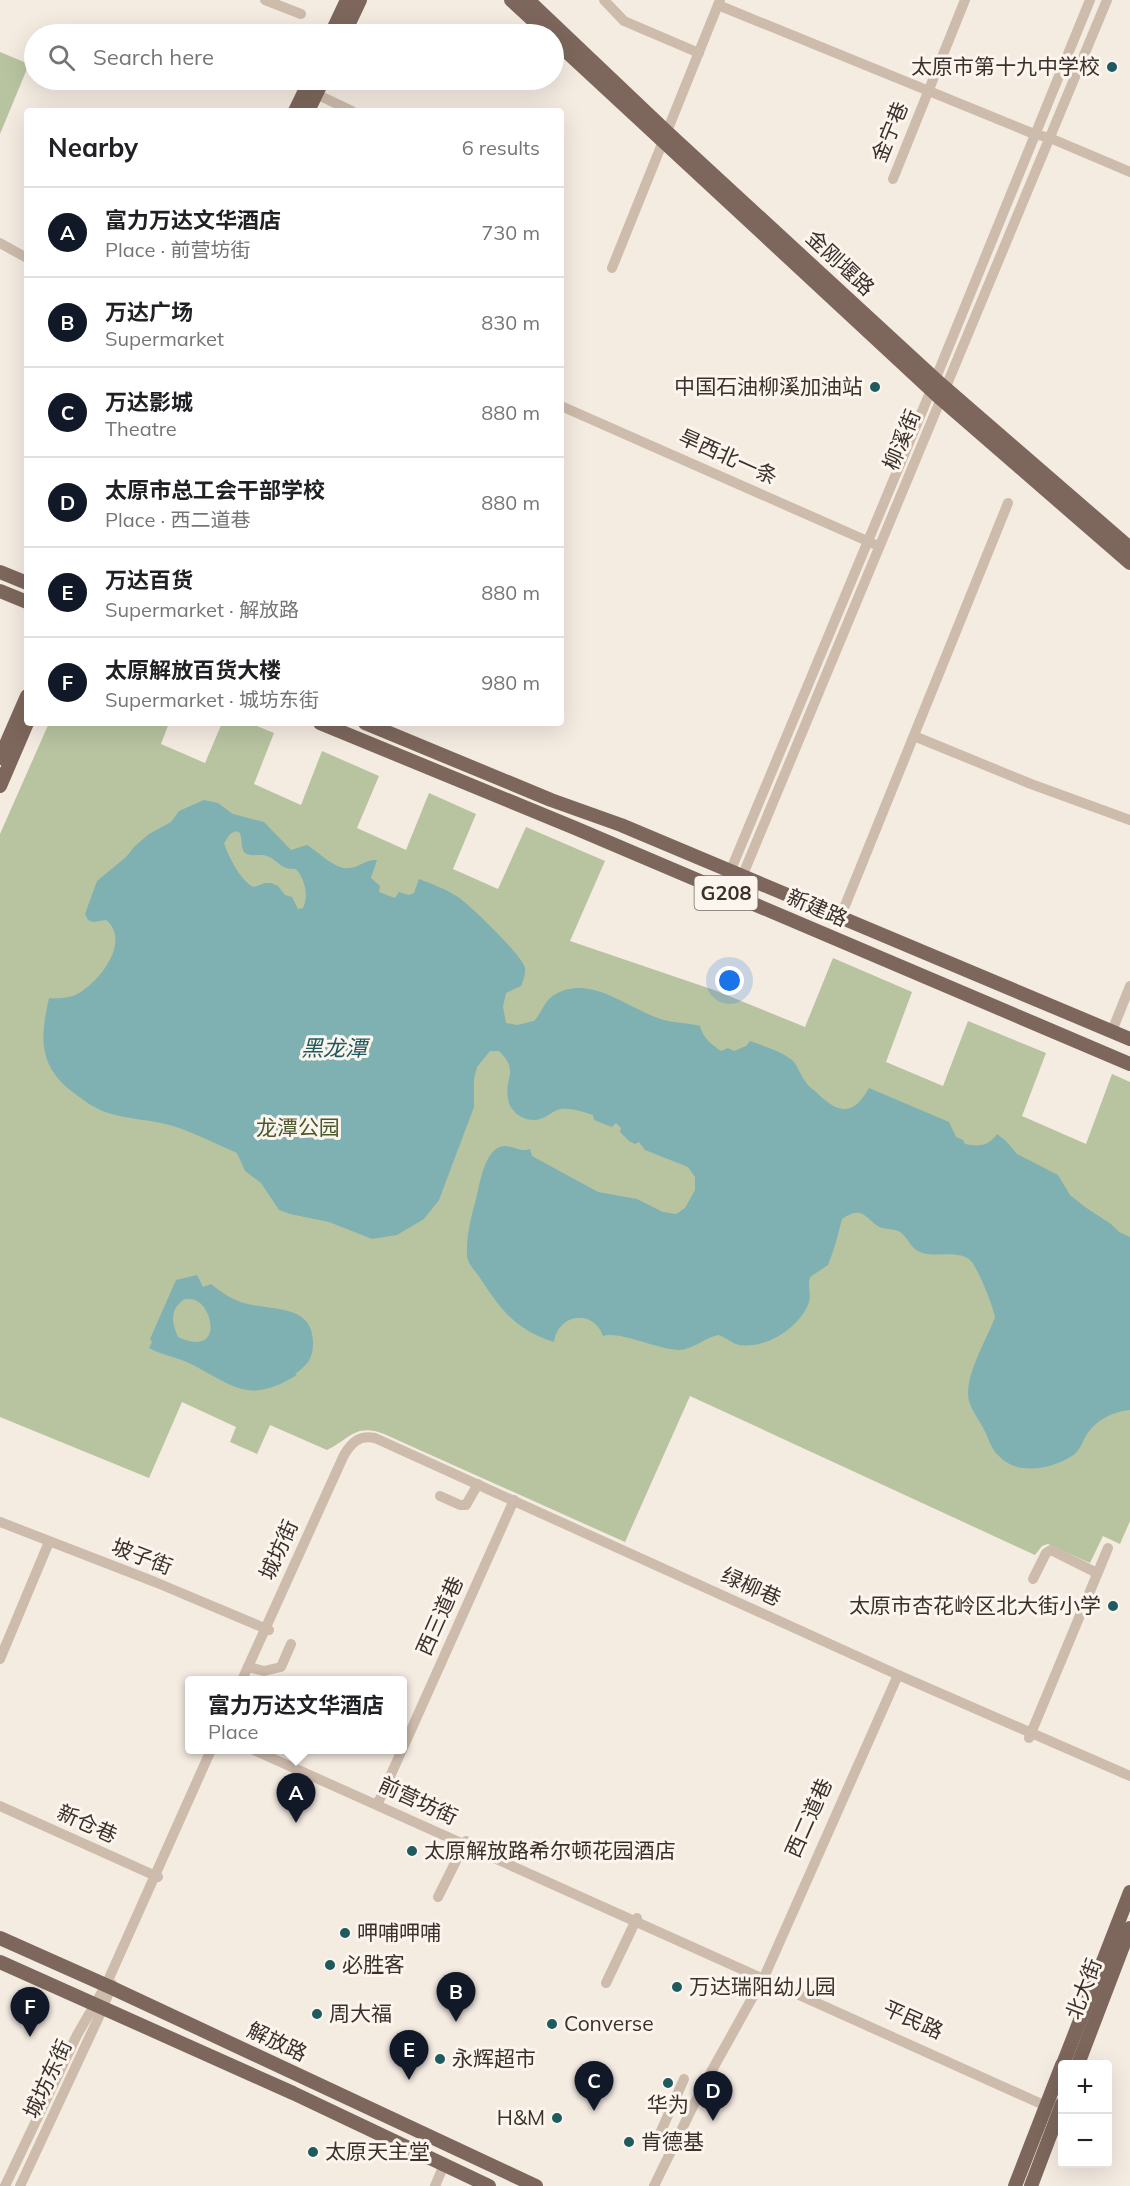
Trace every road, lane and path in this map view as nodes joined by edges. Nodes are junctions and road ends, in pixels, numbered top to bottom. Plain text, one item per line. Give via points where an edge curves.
1 (265, 0) edge
2 (347, 0) edge
3 (360, 0) edge
4 (511, 0) edge
5 (528, 0) edge
6 (604, 0) edge
7 (965, 0) edge
8 (1090, 0) edge
9 (1107, 0) edge
10 (719, 2) edge
11 (301, 14) dead end
12 (336, 24) edge
13 (349, 24) edge
14 (537, 24) edge
15 (552, 24) edge
16 (564, 36) edge
17 (564, 49) edge
18 (699, 53) junction
19 (305, 90) edge
20 (318, 90) edge
21 (927, 91) junction
22 (316, 94) junction
23 (296, 108) edge
24 (309, 108) edge
25 (346, 108) edge
26 (1034, 134) junction
27 (665, 137) junction
28 (1050, 138) junction
29 (1130, 172) edge
30 (893, 178) dead end
31 (0, 243) edge
32 (24, 256) edge
33 (612, 268) dead end
34 (938, 389) junction
35 (564, 407) edge
36 (1008, 503) dead end
37 (868, 541) junction
38 (879, 546) junction
39 (1130, 548) edge
40 (1130, 562) edge
41 (0, 572) edge
42 (24, 583) edge
43 (0, 591) edge
44 (24, 601) edge
45 (24, 703) edge
46 (26, 726) edge
47 (328, 726) edge
48 (372, 726) edge
49 (914, 736) junction
50 (0, 758) edge
51 (0, 786) edge
52 (1130, 820) edge
53 (737, 874) junction
54 (728, 894) junction
55 (840, 918) junction
56 (1130, 986) edge
57 (1112, 1031) junction
58 (1130, 1039) edge
59 (1130, 1064) edge
60 (359, 1441) joint
61 (477, 1487) junction
62 (440, 1496) dead end
63 (510, 1502) junction
64 (0, 1522) edge
65 (0, 1528) edge
66 (48, 1545) junction
67 (1108, 1548) dead end
68 (1097, 1573) junction
69 (1033, 1579) dead end
70 (266, 1632) junction
71 (291, 1644) dead end
72 (0, 1659) edge
73 (250, 1668) junction
74 (246, 1676) edge
75 (896, 1677) junction
76 (407, 1727) edge
77 (1030, 1736) junction
78 (407, 1738) edge
79 (211, 1754) edge
80 (266, 1754) edge
81 (274, 1754) edge
82 (395, 1754) edge
83 (400, 1754) edge
84 (1130, 1776) edge
85 (1130, 1784) edge
86 (377, 1801) junction
87 (0, 1806) edge
88 (465, 1842) junction
89 (156, 1877) junction
90 (1130, 1892) edge
91 (438, 1897) dead end
92 (637, 1920) junction
93 (1130, 1928) edge
94 (0, 1938) edge
95 (0, 1962) edge
96 (763, 1976) junction
97 (606, 1983) dead end
98 (108, 1986) junction
99 (98, 2006) junction
100 (1065, 2060) edge
101 (1080, 2060) edge
102 (1058, 2077) edge
103 (684, 2079) dead end
104 (1047, 2104) junction
105 (1058, 2114) edge
106 (673, 2146) junction
107 (444, 2165) junction
108 (5, 2186) edge
109 (20, 2186) edge
110 (435, 2186) edge
111 (489, 2186) edge
112 (536, 2186) edge
113 (654, 2186) edge
114 (1015, 2186) edge
115 (1031, 2186) edge

1 - 11 street
2 - 12 main road
3 - 13 main road
4 - 14 main road
5 - 15 main road
6 - 18 street via 624,21
7 - 21 street, 金宁巷
8 - 26 street, 柳溪街
9 - 28 street, 柳溪街
10 - 18 street
10 - 21 street
16 - 27 main road
17 - 27 main road
18 - 27 street
19 - 23 main road
20 - 22 main road
21 - 26 street
21 - 30 street, 金宁巷
22 - 24 main road
22 - 25 street
26 - 28 street
26 - 34 street, 柳溪街
27 - 33 street
27 - 34 main road
28 - 29 street
28 - 34 street, 柳溪街
31 - 32 street
34 - 37 street, 柳溪街
34 - 38 street, 柳溪街
34 - 39 main road
34 - 40 main road
35 - 37 street, 旱西北一条
36 - 49 street
37 - 38 street, 旱西北一条
37 - 53 street, 柳溪街
38 - 53 street, 柳溪街
41 - 42 main road
43 - 44 main road
45 - 50 main road
46 - 51 main road
47 - 54 main road, 新建路 / G208
48 - 53 main road, 新建路 / G208
49 - 52 street
49 - 55 street
53 - 54 street, 柳溪街
53 - 55 main road, 新建路 / G208
54 - 59 main road, 新建路 / G208
55 - 57 main road, 新建路 / G208
56 - 57 street
57 - 58 main road, 新建路 / G208
60 - 61 street, 绿柳巷
60 - 70 street, 城坊街 via 341,1469
61 - 62 street via 466,1505
61 - 63 street, 绿柳巷
63 - 75 street, 绿柳巷
63 - 76 street, 西三道巷
63 - 78 street, 西三道巷
64 - 66 street, 坡子街
65 - 66 street, 坡子街
66 - 70 street, 坡子街
66 - 72 street
67 - 68 street
68 - 69 street via 1051,1550
68 - 77 street
70 - 73 street, 城坊街
71 - 73 street via 281,1667 264,1671
73 - 74 street, 城坊街
75 - 77 street, 绿柳巷
75 - 96 street, 西二道巷
77 - 84 street, 绿柳巷
77 - 85 street, 绿柳巷
79 - 89 street
80 - 86 street, 前营坊街
81 - 86 street, 前营坊街
82 - 86 street
83 - 86 street, 西三道巷
86 - 88 street, 前营坊街
87 - 89 street, 新仓巷
88 - 91 street
88 - 92 street, 前营坊街
89 - 98 street
90 - 100 main road
92 - 96 street, 前营坊街
92 - 97 street
93 - 101 main road, 北大街
94 - 98 main road, 解放路
95 - 99 main road, 解放路
96 - 104 street, 平民路
96 - 106 street, 西二道巷
98 - 99 street, 城坊东街
98 - 112 main road, 解放路
99 - 107 main road, 解放路
99 - 108 street, 城坊东街
99 - 109 street, 城坊东街
102 - 104 main road
103 - 106 street via 661,2131 663,2140
104 - 114 main road
105 - 115 main road
106 - 113 street, 西二道巷
107 - 110 street
107 - 111 main road, 解放路

